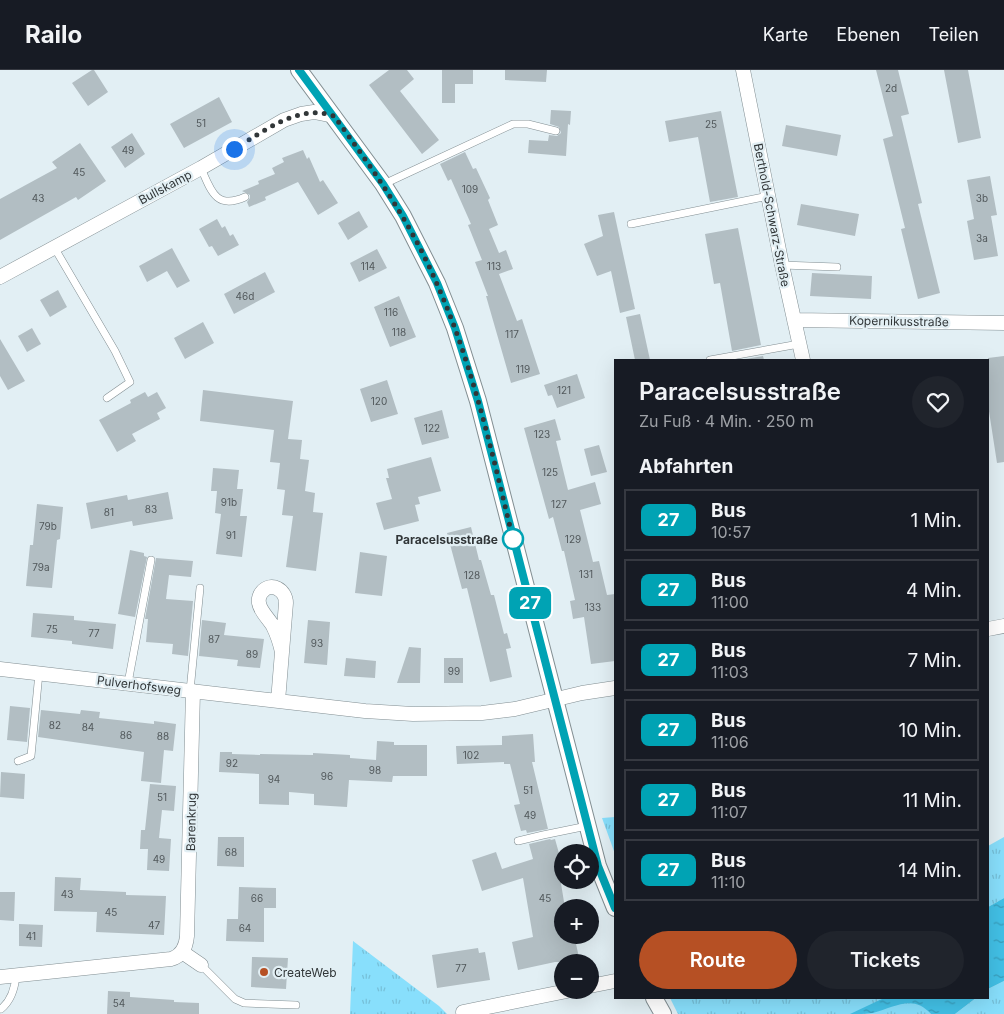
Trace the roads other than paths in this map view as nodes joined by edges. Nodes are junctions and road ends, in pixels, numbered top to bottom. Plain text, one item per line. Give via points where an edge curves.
1 (299, 70) edge
2 (743, 70) edge
3 (334, 116) junction
4 (556, 131) dead end
5 (201, 168) junction
6 (383, 184) junction
7 (768, 196) junction
8 (245, 197) dead end
9 (631, 224) dead end
10 (54, 247) junction
11 (782, 264) junction
12 (837, 267) dead end
13 (0, 277) edge
14 (794, 320) junction
15 (1004, 323) edge
16 (799, 344) junction
17 (716, 359) edge
18 (803, 359) edge
19 (107, 398) dead end
20 (151, 560) dead end
21 (200, 588) dead end
22 (1004, 626) edge
23 (989, 629) edge
24 (282, 652) dead end
25 (0, 669) edge
26 (39, 673) junction
27 (128, 683) junction
28 (614, 688) edge
29 (192, 691) junction
30 (278, 700) junction
31 (554, 700) junction
32 (18, 761) dead end
33 (587, 826) junction
34 (518, 842) dead end
35 (614, 906) edge
36 (182, 952) junction
37 (201, 965) joint
38 (16, 975) junction
39 (0, 977) edge
40 (614, 981) edge
41 (599, 984) edge
42 (554, 994) edge
43 (655, 999) edge
44 (296, 1005) dead end
45 (2, 1009) dead end
46 (463, 1012) dead end
47 (663, 1014) edge

1 - 3 street
2 - 7 street, Berthold-Schwarz-Straße
3 - 5 street, Bullskamp via 314,112 284,120
3 - 6 street
4 - 6 lane via 513,124
5 - 8 lane via 219,200 235,202
5 - 10 street, Bullskamp
6 - 31 street via 426,259 455,328 478,401
7 - 9 lane
7 - 11 street, Berthold-Schwarz-Straße
10 - 13 street, Bullskamp
10 - 19 lane via 130,382
11 - 12 lane
11 - 14 street, Berthold-Schwarz-Straße
14 - 15 street, Kopernikusstraße
14 - 16 street, Berthold-Schwarz-Straße
16 - 17 lane
16 - 18 street, Berthold-Schwarz-Straße
20 - 27 lane
21 - 29 lane
22 - 23 street
24 - 30 street
25 - 26 street, Pulverhofsweg
26 - 27 street, Pulverhofsweg
26 - 32 lane via 31,756
27 - 29 street, Pulverhofsweg
28 - 31 street
29 - 30 street, Pulverhofsweg
29 - 36 street, Barenkrug via 188,928
30 - 31 street, Pulverhofsweg via 365,710 450,714 515,709
31 - 33 street
33 - 34 lane
33 - 35 street
36 - 37 street
36 - 38 street via 171,959
37 - 44 lane via 235,999 244,1003
38 - 39 street
38 - 45 lane via 11,998
40 - 41 street
42 - 46 street
43 - 47 street

